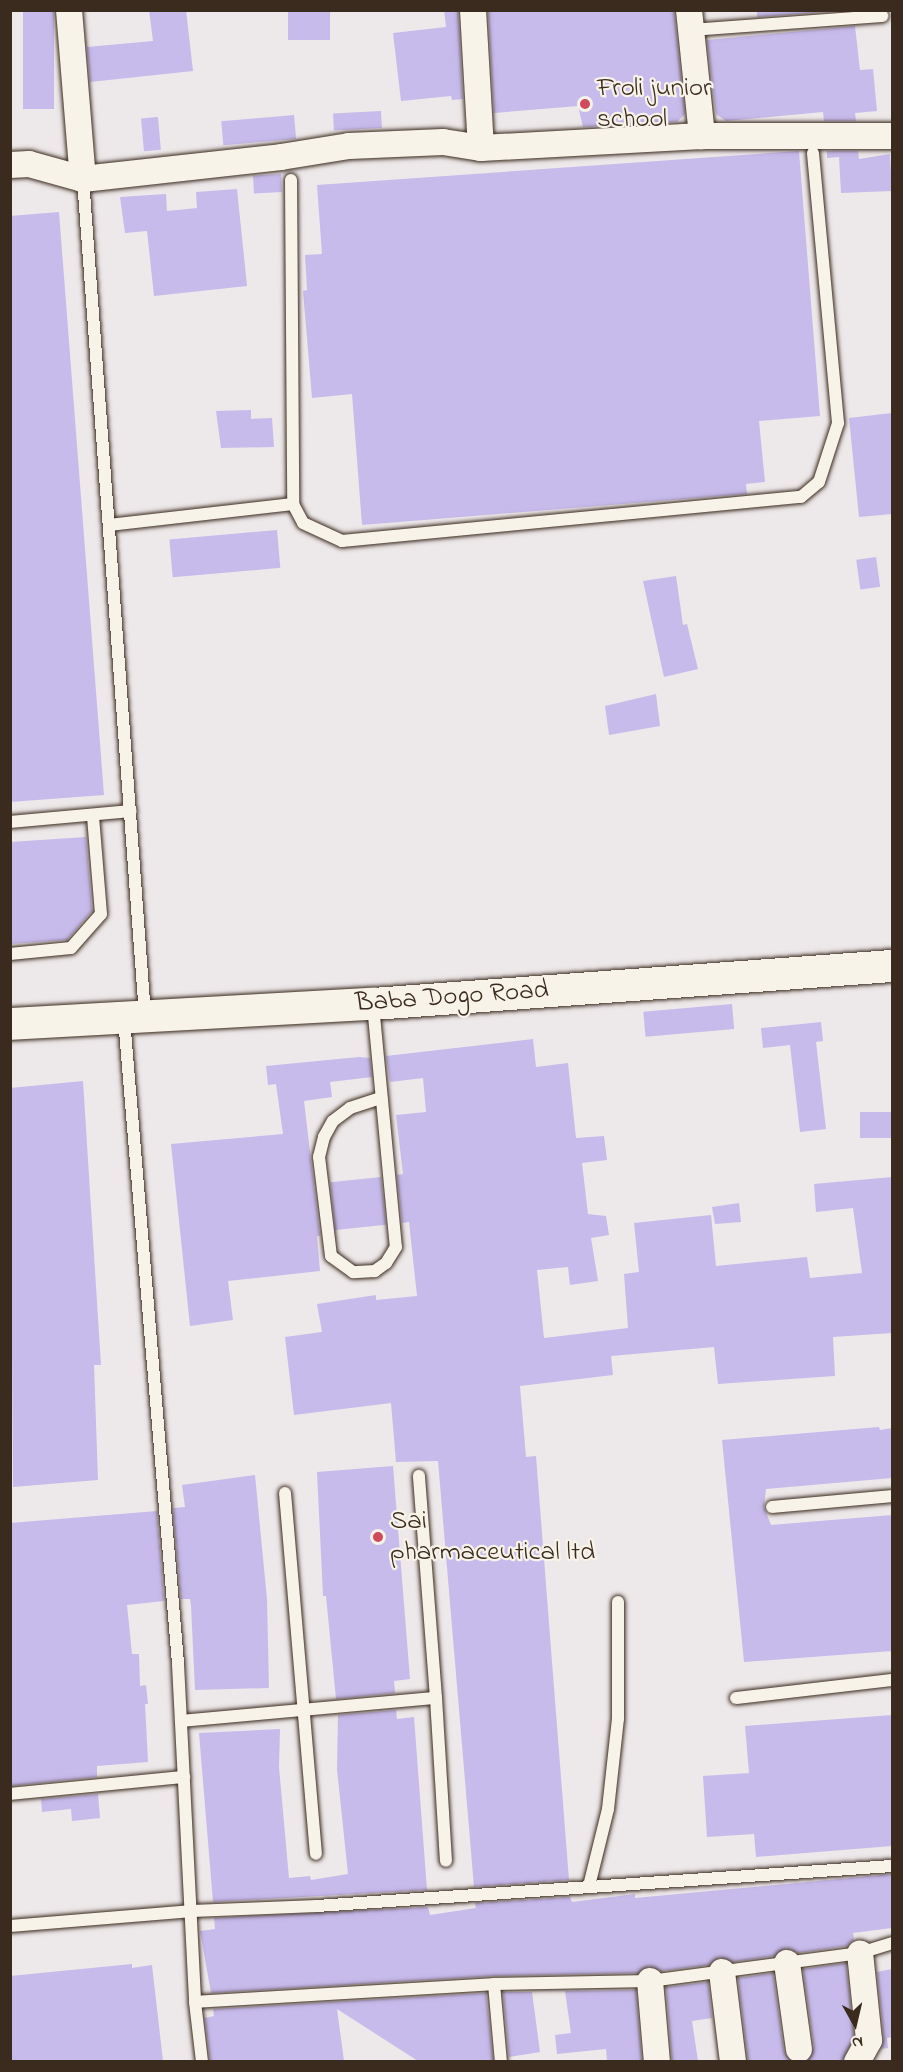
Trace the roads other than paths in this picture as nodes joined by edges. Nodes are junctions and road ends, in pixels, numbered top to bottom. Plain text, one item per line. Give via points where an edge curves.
1 (69, 10) edge
2 (473, 10) edge
3 (882, 16) dead end
4 (689, 20) edge
5 (702, 136) junction
6 (892, 136) edge
7 (482, 148) junction
8 (813, 153) dead end
9 (10, 165) edge
10 (83, 179) junction
11 (291, 180) dead end
12 (293, 504) junction
13 (109, 525) junction
14 (130, 811) junction
15 (93, 816) junction
16 (10, 822) edge
17 (10, 954) edge
18 (892, 966) edge
19 (373, 1004) junction
20 (134, 1016) junction
21 (10, 1024) edge
22 (381, 1098) junction
23 (419, 1476) dead end
24 (285, 1493) dead end
25 (892, 1496) edge
26 (772, 1507) dead end
27 (618, 1602) dead end
28 (892, 1680) edge
29 (436, 1698) junction
30 (736, 1698) dead end
31 (305, 1709) junction
32 (181, 1721) junction
33 (184, 1777) junction
34 (10, 1794) edge
35 (316, 1854) dead end
36 (446, 1862) dead end
37 (892, 1866) edge
38 (589, 1886) junction
39 (192, 1911) junction
40 (10, 1926) edge
41 (892, 1943) edge
42 (860, 1953) junction
43 (787, 1964) junction
44 (722, 1972) junction
45 (650, 1981) junction
46 (494, 1984) junction
47 (195, 2002) junction
48 (799, 2049) dead end
49 (202, 2061) edge
50 (501, 2061) edge
51 (657, 2061) edge
52 (733, 2061) edge
53 (857, 2061) edge

1 - 10 street
2 - 7 street
3 - 4 lane
4 - 5 street
5 - 6 street
5 - 7 street
7 - 10 street via 443,142 349,146
8 - 12 lane via 838,423 819,482 801,497 342,541 303,523
9 - 10 street via 29,164
10 - 13 lane
11 - 12 lane
12 - 13 lane
13 - 14 lane
14 - 15 lane
14 - 20 lane
15 - 16 lane
15 - 17 lane via 101,914 71,948
18 - 19 street, Baba Dogo Road
19 - 20 street, Baba Dogo Road
19 - 22 lane
20 - 21 street, Baba Dogo Road
20 - 32 lane
22 - 22 lane via 396,1247 386,1263 375,1271 353,1272 332,1256 319,1157 333,1121 350,1108
23 - 29 lane
24 - 31 lane
25 - 26 lane
27 - 38 lane via 618,1719 608,1809
28 - 30 lane
29 - 31 lane
29 - 36 lane
31 - 32 lane
31 - 35 lane
32 - 33 lane
33 - 34 lane
33 - 39 lane
37 - 38 lane
38 - 39 lane
39 - 40 lane
39 - 47 lane
41 - 42 lane
42 - 43 lane
42 - 53 street via 869,2040
43 - 44 lane
43 - 48 street
44 - 45 lane
44 - 52 street
45 - 46 lane
45 - 51 street
46 - 47 lane
46 - 50 lane
47 - 49 lane

